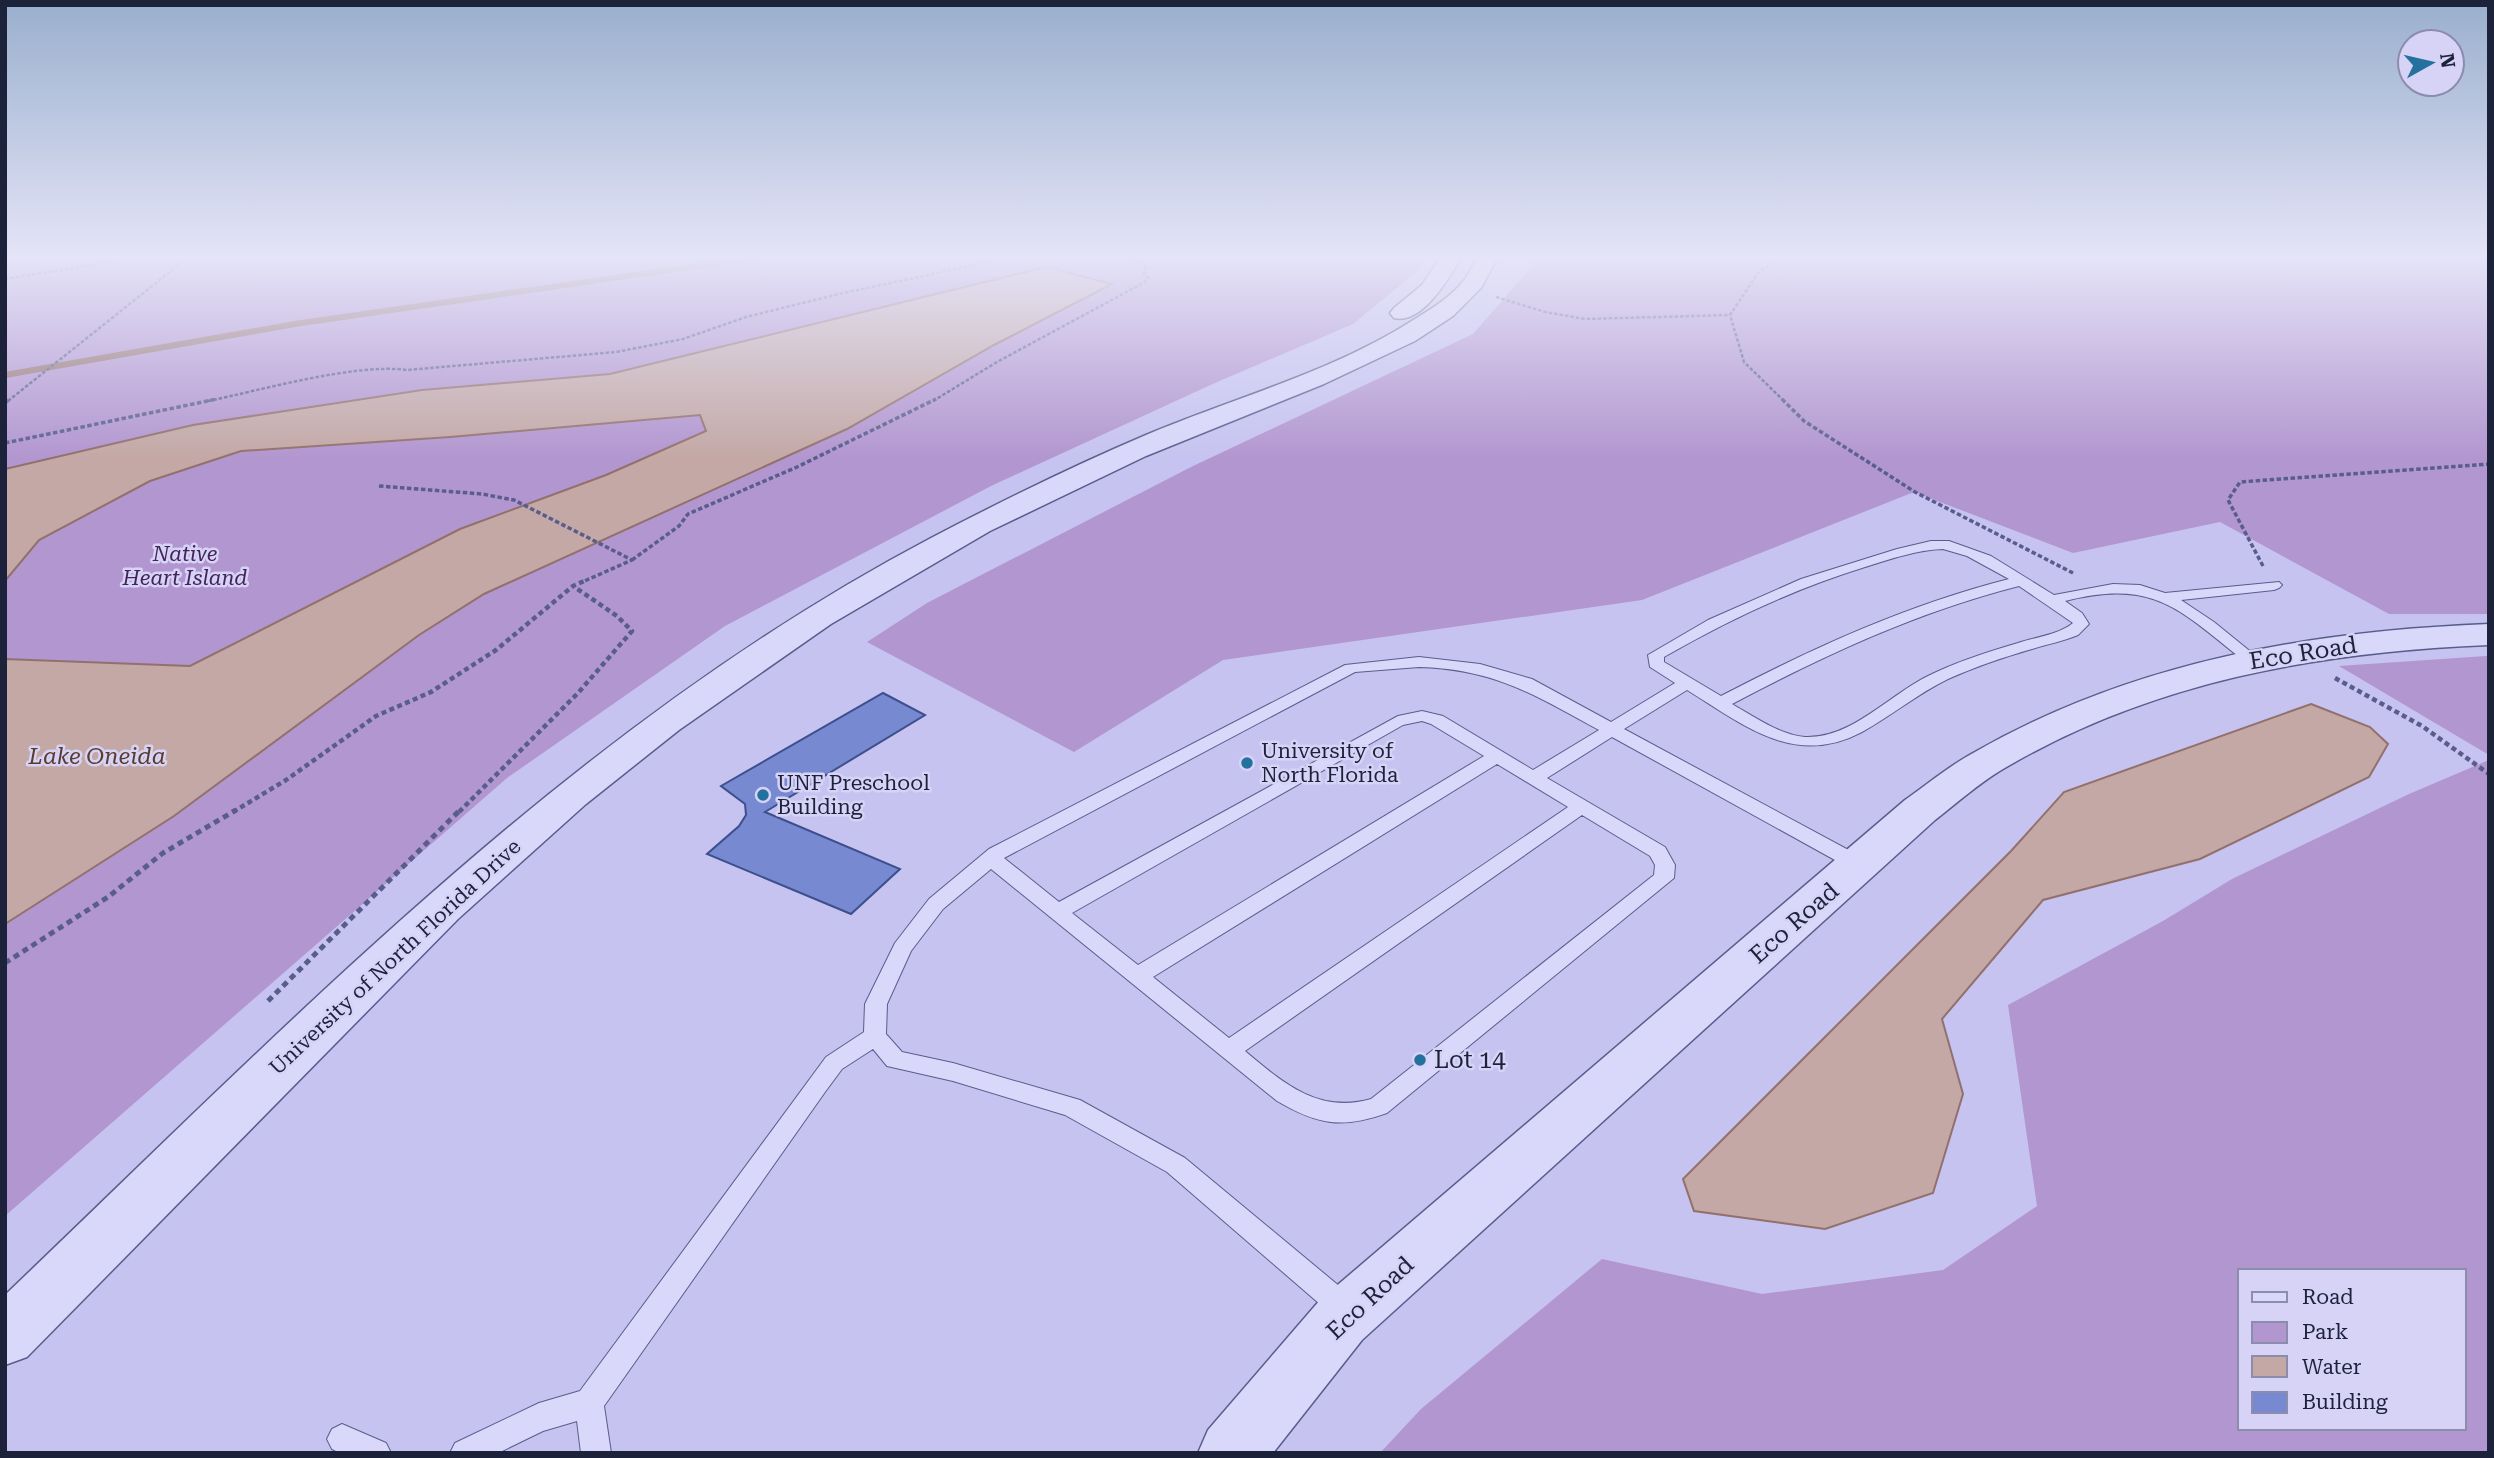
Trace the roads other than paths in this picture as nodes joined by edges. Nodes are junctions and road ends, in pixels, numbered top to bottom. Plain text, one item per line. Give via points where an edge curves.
1 (1387, 323) edge
2 (1426, 323) edge
3 (1192, 425) junction
4 (2020, 581) junction
5 (2274, 585) road end
6 (2166, 597) junction
7 (2052, 600) junction
8 (2489, 635) edge
9 (2272, 657) junction
10 (1687, 683) junction
11 (1721, 703) junction
12 (1609, 731) junction
13 (1496, 756) junction
14 (1533, 778) junction
15 (1581, 807) junction
16 (991, 858) junction
17 (1860, 865) junction
18 (1057, 912) junction
19 (1137, 976) junction
20 (875, 1037) junction
21 (1229, 1050) junction
22 (1350, 1313) junction
23 (5, 1336) edge
24 (589, 1403) junction
25 (342, 1439) dead end
26 (376, 1453) edge
27 (466, 1453) edge
28 (596, 1453) edge
29 (1231, 1453) edge

1 - 3 street, University of North Florida Drive
2 - 3 street, University of North Florida Drive via 1390,344
3 - 23 street, University of North Florida Drive via 1022,504 852,595 615,760 432,917
4 - 7 lane
4 - 10 lane via 1949,545 1881,557 1799,586 1656,655 1656,664
4 - 11 lane via 1919,609 1806,658
5 - 6 lane
6 - 7 lane via 2124,587
6 - 9 lane
7 - 11 lane via 2076,616 2081,624 2076,631 1932,680 1832,738 1806,742 1783,738
8 - 9 street, Eco Road via 2364,643
9 - 17 street, Eco Road via 2165,682 2053,725 1987,761 1920,810
10 - 11 lane
10 - 12 lane
12 - 14 lane
12 - 16 lane via 1526,683 1487,668 1405,660 1351,668
12 - 17 lane
13 - 14 lane
13 - 18 lane via 1437,720 1407,718
13 - 19 lane
14 - 15 lane
15 - 21 lane
15 - 21 lane via 1658,852 1665,865 1664,878 1379,1106 1362,1112 1321,1112 1303,1105
16 - 18 lane
16 - 20 lane via 936,904 902,948 876,1004
17 - 22 street, Eco Road
18 - 19 lane
19 - 21 lane
20 - 22 lane via 895,1060 1072,1107 1176,1165
20 - 24 lane via 834,1063
22 - 29 street, Eco Road
24 - 27 lane via 539,1418
24 - 28 lane
25 - 26 lane

